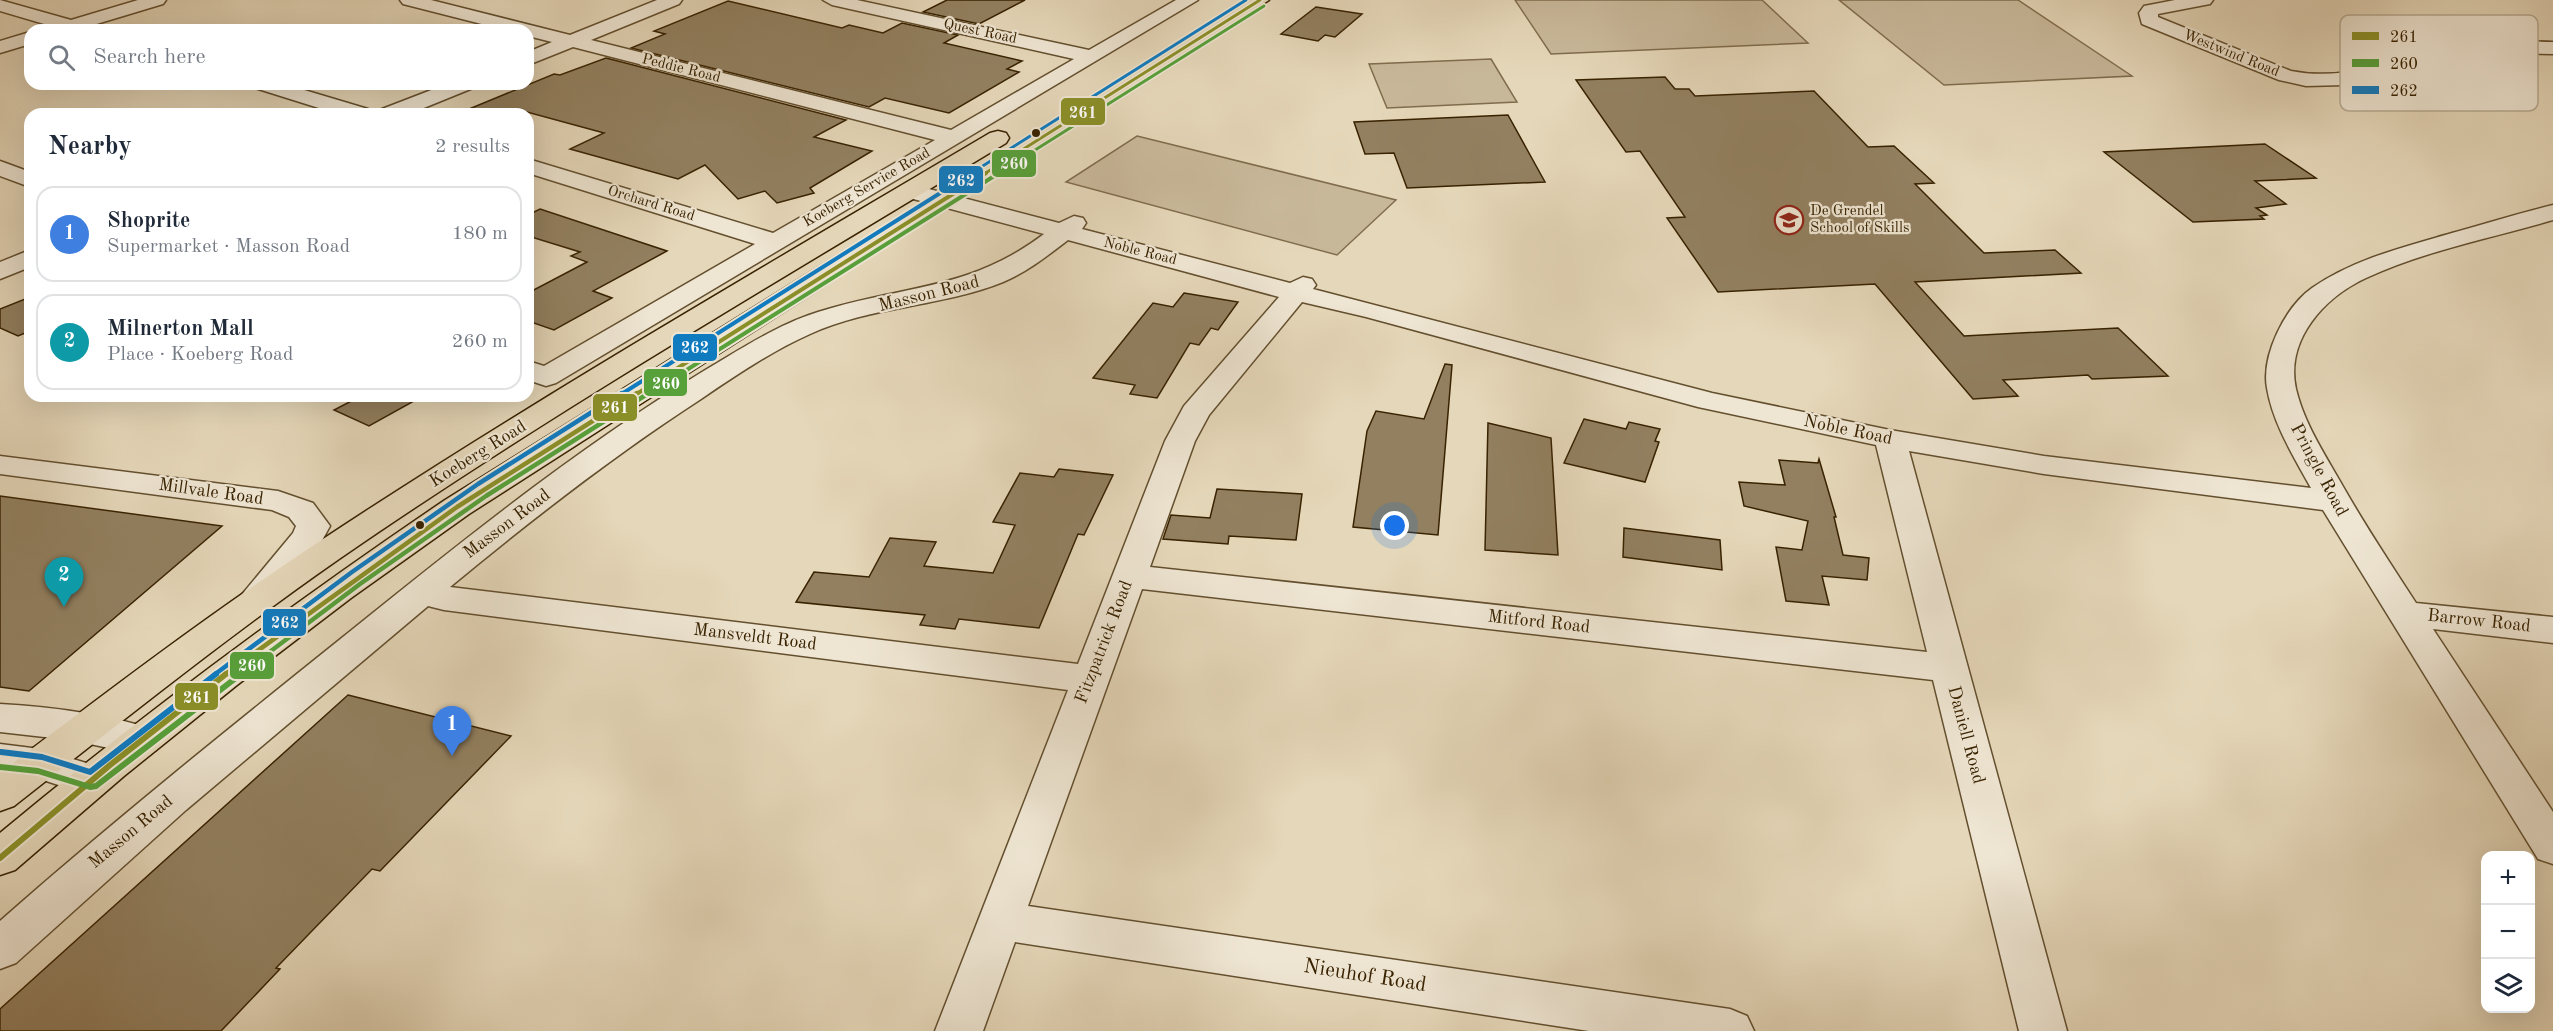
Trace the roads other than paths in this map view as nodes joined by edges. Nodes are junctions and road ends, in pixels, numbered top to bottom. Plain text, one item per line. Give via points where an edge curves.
1 (157, 0) edge
2 (409, 0) edge
3 (673, 0) edge
4 (832, 0) edge
5 (1189, 0) edge
6 (1225, 0) edge
7 (1260, 0) edge
8 (2204, 0) edge
9 (0, 5) edge
10 (57, 24) edge
11 (87, 24) edge
12 (505, 24) edge
13 (534, 31) edge
14 (24, 40) edge
15 (573, 41) junction
16 (0, 47) edge
17 (2538, 48) edge
18 (2553, 48) edge
19 (534, 57) edge
20 (1092, 57) junction
21 (2340, 79) edge
22 (282, 90) edge
23 (451, 90) edge
24 (340, 108) edge
25 (405, 108) edge
26 (954, 138) junction
27 (0, 168) edge
28 (534, 168) edge
29 (24, 178) edge
30 (938, 188) junction
31 (2553, 212) edge
32 (1073, 224) junction
33 (773, 241) junction
34 (24, 261) edge
35 (0, 271) edge
36 (1299, 289) junction
37 (537, 374) edge
38 (1890, 439) junction
39 (0, 465) edge
40 (2334, 501) junction
41 (1130, 576) junction
42 (421, 592) junction
43 (252, 604) junction
44 (2405, 614) junction
45 (2553, 630) edge
46 (1947, 668) junction
47 (1089, 679) junction
48 (0, 718) edge
49 (88, 727) junction
50 (142, 740) junction
51 (0, 759) edge
52 (40, 764) junction
53 (92, 780) junction
54 (0, 795) edge
55 (2553, 847) edge
56 (0, 858) edge
57 (1000, 921) junction
58 (0, 949) edge
59 (959, 1031) edge
60 (1731, 1031) edge
61 (2043, 1031) edge

1 - 11 street
2 - 12 street, Peddie Road
3 - 15 street
4 - 20 street, Quest Road
5 - 20 street, Koeberg Service Road
6 - 30 main road, Koeberg Road
7 - 30 main road, Koeberg Road
8 - 21 street, Westwind Road via 2151,10 2149,16 2155,24 2286,76
9 - 10 street
13 - 15 street, Peddie Road
14 - 16 street
15 - 19 street
15 - 26 street, Peddie Road
17 - 18 street, Westwind Road
20 - 26 street, Koeberg Service Road
22 - 24 street
23 - 25 street
26 - 33 street, Koeberg Service Road
27 - 29 street
28 - 33 street, Orchard Road
30 - 32 street, Noble Road
30 - 43 main road, Koeberg Road via 469,459
30 - 50 main road, Koeberg Road via 457,507
31 - 40 street, Pringle Road via 2356,273 2319,295 2294,324 2283,354 2281,387 2295,430
32 - 36 street, Noble Road
32 - 42 street, Masson Road via 1023,262 995,276 829,318 778,338 634,432 517,515
33 - 37 street, Koeberg Service Road
34 - 35 street
36 - 38 street, Noble Road via 1680,393
36 - 41 street, Fitzpatrick Road via 1194,412 1165,476
38 - 40 street, Noble Road via 2044,465
38 - 46 street, Daniell Road
39 - 43 street, Millvale Road via 286,502 301,510 313,526
40 - 44 street, Pringle Road
41 - 46 street, Mitford Road
41 - 47 street, Fitzpatrick Road
42 - 47 street, Mansveldt Road
42 - 58 street, Masson Road via 101,856
43 - 49 main road, Koeberg Road
44 - 45 street, Barrow Road
44 - 55 street, Pringle Road
46 - 61 street, Daniell Road
47 - 57 street, Fitzpatrick Road
48 - 49 street
49 - 50 street
49 - 52 main road, Koeberg Road
50 - 53 main road, Koeberg Road
51 - 52 street
52 - 53 street
52 - 54 main road, Koeberg Road
53 - 56 main road, Koeberg Road
57 - 59 street, Fitzpatrick Road
57 - 60 street, Nieuhof Road

